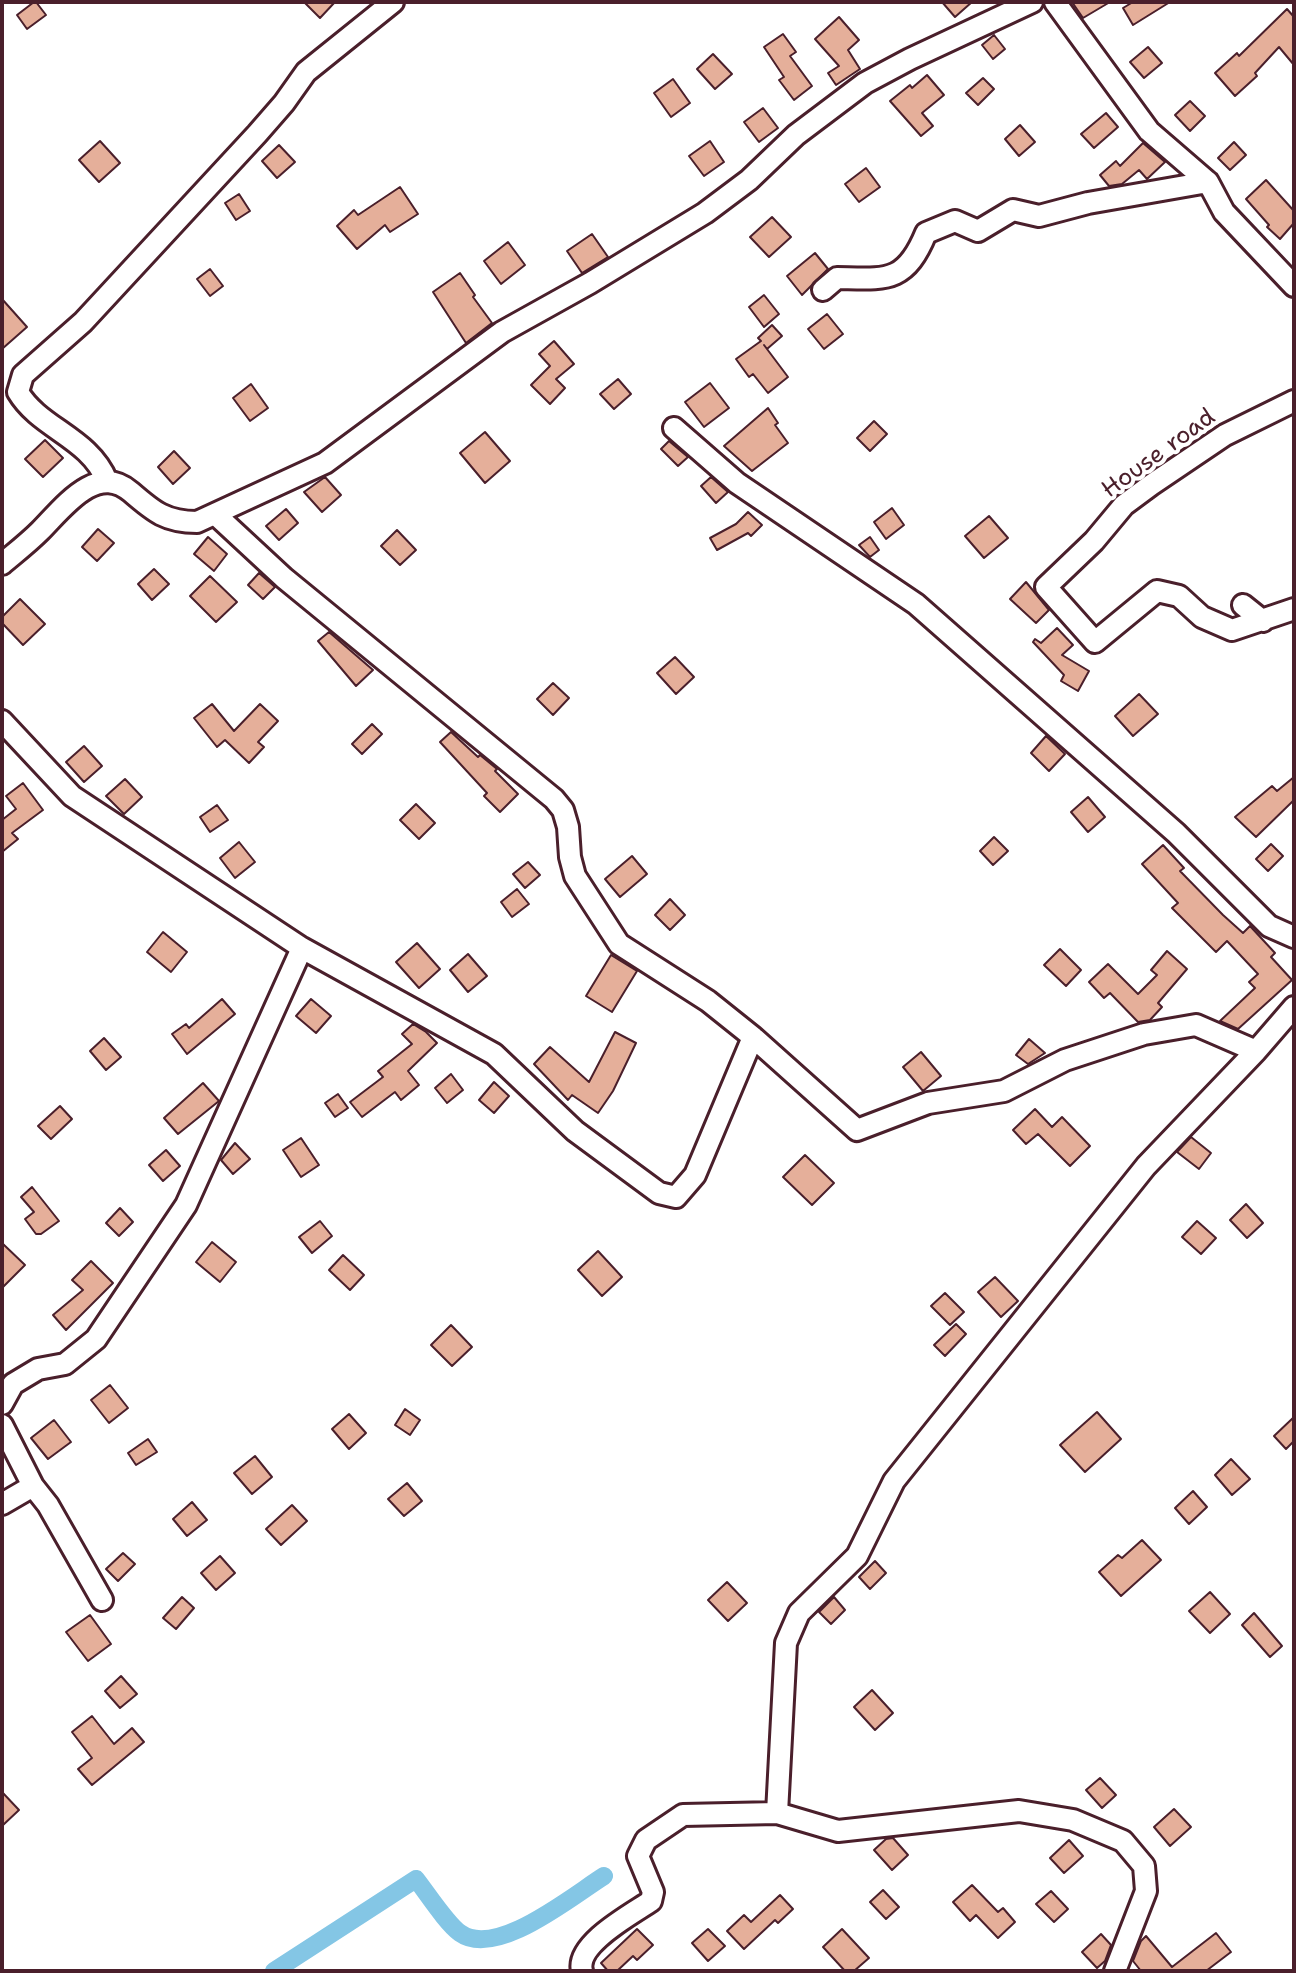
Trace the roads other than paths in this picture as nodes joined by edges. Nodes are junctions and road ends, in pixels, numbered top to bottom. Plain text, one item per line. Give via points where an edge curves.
1 (393, 2) edge
2 (1032, 2) edge
3 (1055, 2) edge
4 (1208, 182) junction
5 (1294, 286) edge
6 (823, 290) dead end
7 (1294, 401) edge
8 (674, 428) dead end
9 (107, 481) junction
10 (215, 514) junction
11 (2, 564) edge
12 (1243, 605) dead end
13 (1291, 614) edge
14 (1263, 621) junction
15 (2, 721) edge
16 (1294, 937) edge
17 (302, 948) junction
18 (1294, 1007) edge
19 (753, 1037) junction
20 (1256, 1051) junction
21 (2, 1404) edge
22 (2, 1425) edge
23 (33, 1486) junction
24 (2, 1504) edge
25 (102, 1600) dead end
26 (777, 1813) junction
27 (582, 1971) edge
28 (1115, 1971) edge

1 - 9 street via 306,72 257,134 83,322 23,375 18,392 25,405 100,464
2 - 10 street via 865,83 705,213 502,332 325,463
3 - 4 street via 1149,131
4 - 5 street via 1224,212
4 - 6 street via 1039,216 1013,210 978,231 955,221 926,233 916,257 888,279 837,278
7 - 14 street, House road via 1225,435 1124,505 1046,587 1095,642 1157,591 1179,596 1202,617 1232,630
8 - 16 street via 737,483 916,604 1176,833 1269,926
9 - 10 street via 175,522 197,522
9 - 11 street via 81,489
10 - 19 street via 284,578 554,799 568,827 575,876 619,944
12 - 14 street
13 - 14 street, House road
15 - 17 street via 72,796
17 - 19 street via 494,1054 575,1131 659,1193 676,1197 695,1175
17 - 21 street via 186,1205 96,1339 65,1364 38,1369 13,1384
18 - 20 street
19 - 20 street via 857,1130 928,1103 1004,1091 1065,1060 1144,1034 1196,1025
20 - 26 street via 1146,1166 894,1481 857,1556 799,1613 786,1643
22 - 23 street
23 - 24 street
23 - 25 street
26 - 27 street via 683,1815 659,1829 638,1856 653,1892 651,1901 594,1942 583,1955
26 - 28 street via 838,1831 1019,1811 1073,1820 1123,1841 1144,1866 1146,1891

